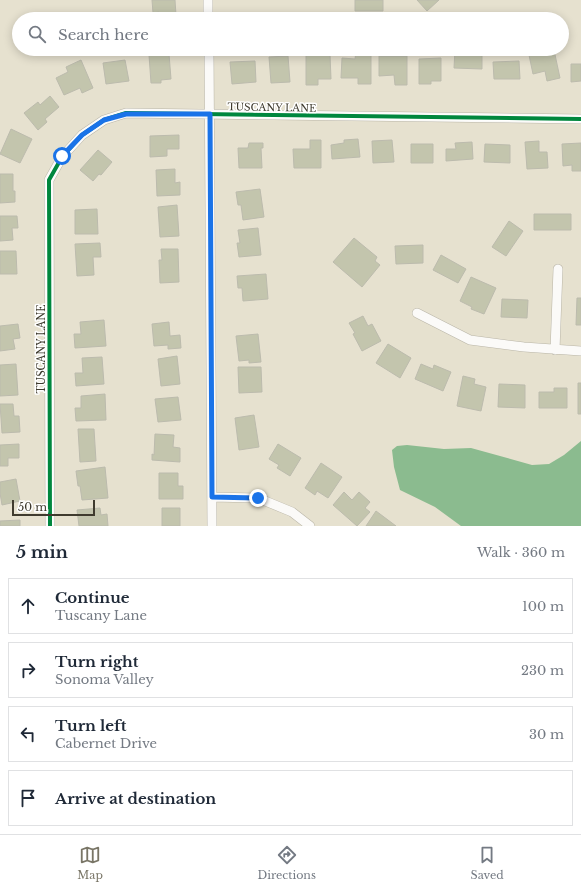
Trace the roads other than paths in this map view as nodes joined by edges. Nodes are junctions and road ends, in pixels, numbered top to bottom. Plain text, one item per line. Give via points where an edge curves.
1 (208, 0) edge
2 (208, 12) edge
3 (209, 56) edge
4 (210, 114) junction
5 (581, 119) edge
6 (558, 269) dead end
7 (417, 313) dead end
8 (555, 350) junction
9 (581, 351) edge
10 (212, 497) junction
11 (50, 526) edge
12 (212, 526) edge
13 (310, 526) edge

1 - 2 street
3 - 4 street
4 - 5 street, TUSCANY LANE
4 - 10 street
4 - 11 street, TUSCANY LANE via 126,114 104,120 82,135 62,156 49,180
6 - 8 street
7 - 8 street via 470,340
8 - 9 street
10 - 12 street
10 - 13 street via 258,498 292,512

